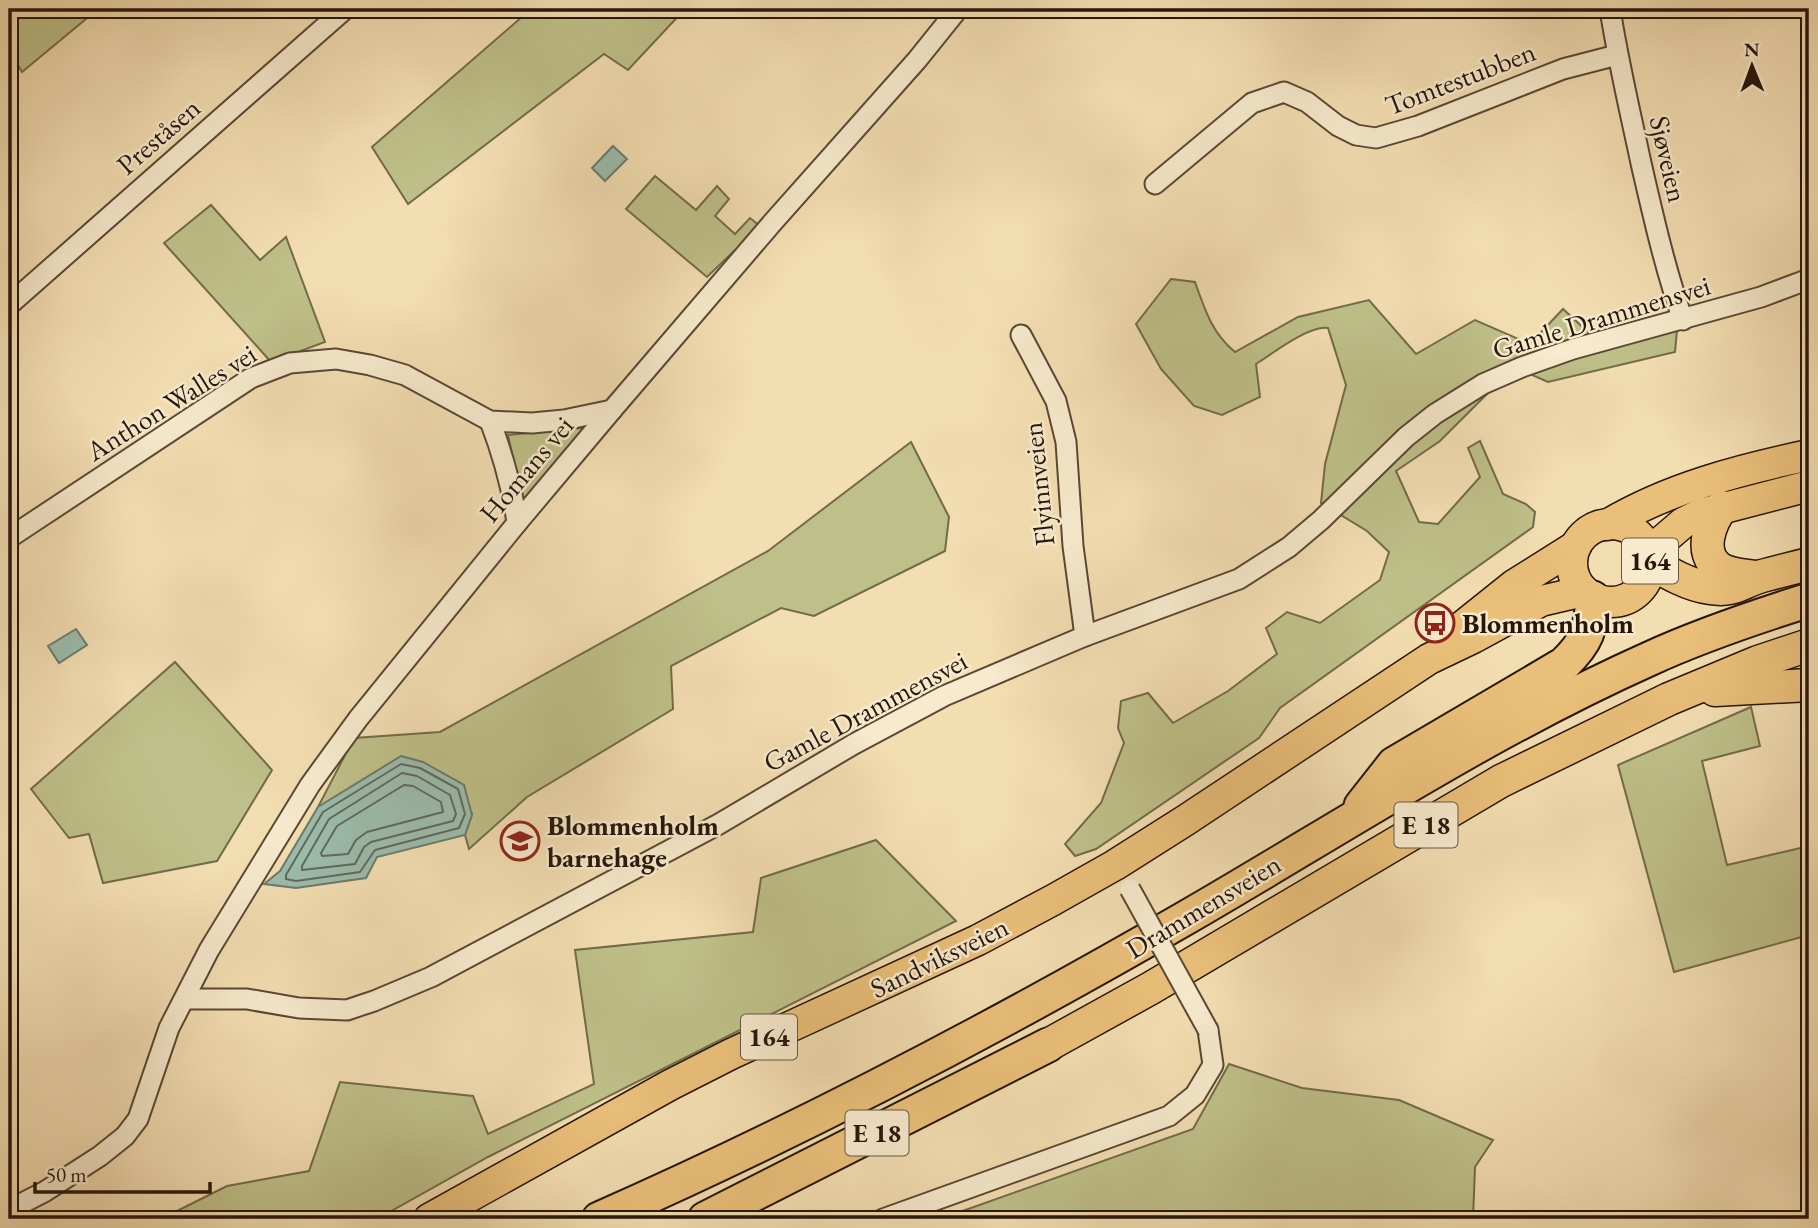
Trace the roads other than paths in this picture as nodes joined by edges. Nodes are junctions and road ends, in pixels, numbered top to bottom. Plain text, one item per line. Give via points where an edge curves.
1 (345, 9) edge
2 (958, 9) edge
3 (1610, 9) edge
4 (1617, 55) junction
5 (1154, 184) dead end
6 (1809, 279) edge
7 (9, 305) edge
8 (1683, 320) junction
9 (1021, 334) dead end
10 (612, 410) junction
11 (490, 421) junction
12 (1809, 455) edge
13 (1809, 486) edge
14 (1722, 507) junction
15 (517, 523) junction
16 (1606, 525) junction
17 (9, 538) edge
18 (1576, 546) junction
19 (1649, 558) junction
20 (1809, 564) edge
21 (1758, 577) junction
22 (1589, 595) junction
23 (1809, 600) edge
24 (1085, 636) junction
25 (1809, 645) edge
26 (1429, 659) junction
27 (1809, 685) edge
28 (1669, 699) junction
29 (1352, 817) junction
30 (1122, 877) junction
31 (185, 999) junction
32 (1048, 1045) joint
33 (9, 1210) edge
34 (429, 1219) edge
35 (598, 1219) edge
36 (705, 1219) edge
37 (883, 1219) edge

1 - 7 street, Preståsen
2 - 10 street, Homans vei
3 - 4 street, Sjøveien
4 - 5 street, Tomtestubben via 1563,69 1418,127 1376,138 1356,135 1284,92 1252,103
4 - 8 street, Sjøveien via 1651,206
6 - 8 street, Gamle Drammensvei
8 - 24 street, Gamle Drammensvei via 1573,349 1483,384 1405,437 1321,520 1249,573
9 - 24 street, Flyinnveien via 1056,401 1066,442
10 - 11 street, Anthon Walles vei via 532,423
10 - 15 street, Homans vei
11 - 15 street via 503,454
11 - 17 street, Anthon Walles vei via 405,375 336,359 290,363 251,378
12 - 16 main road, 164 via 1700,483
13 - 14 main road, 164
14 - 19 main road, 164 via 1683,523
14 - 21 highway via 1710,527 1710,556 1727,572
15 - 31 street, Homans vei via 310,785 209,950
16 - 18 main road, 164 via 1588,531
16 - 19 main road, 164 via 1630,530 1642,540
18 - 22 main road, 164 via 1574,575
18 - 26 main road, Sandviksveien / 164 via 1488,605
19 - 21 highway via 1690,584 1709,588 1726,589
19 - 22 main road, 164 via 1646,580 1635,593 1619,601
20 - 21 highway
22 - 26 main road, Sandviksveien / 164 via 1541,601
22 - 29 highway, E 18 via 1592,614 1584,640 1564,664 1394,764
23 - 29 highway, Drammensveien / E 18 via 1638,664 1565,699
24 - 31 street, Gamle Drammensvei via 944,696 596,891 431,977 374,1001 347,1010 247,999
25 - 28 highway, Drammensveien / E 18
26 - 30 main road, Sandviksveien / 164 via 1260,772
27 - 28 highway, E 18 via 1713,690
28 - 32 highway, Drammensveien / E 18 via 1501,780
29 - 35 highway, Drammensveien / E 18 via 1028,1008 709,1171
30 - 34 main road, Sandviksveien / 164 via 731,1054
30 - 37 street, bridge via 1208,1030 1213,1065 1195,1095 1169,1116
31 - 33 street via 169,1028 138,1119 125,1136 78,1171
32 - 36 highway, Drammensveien / E 18

